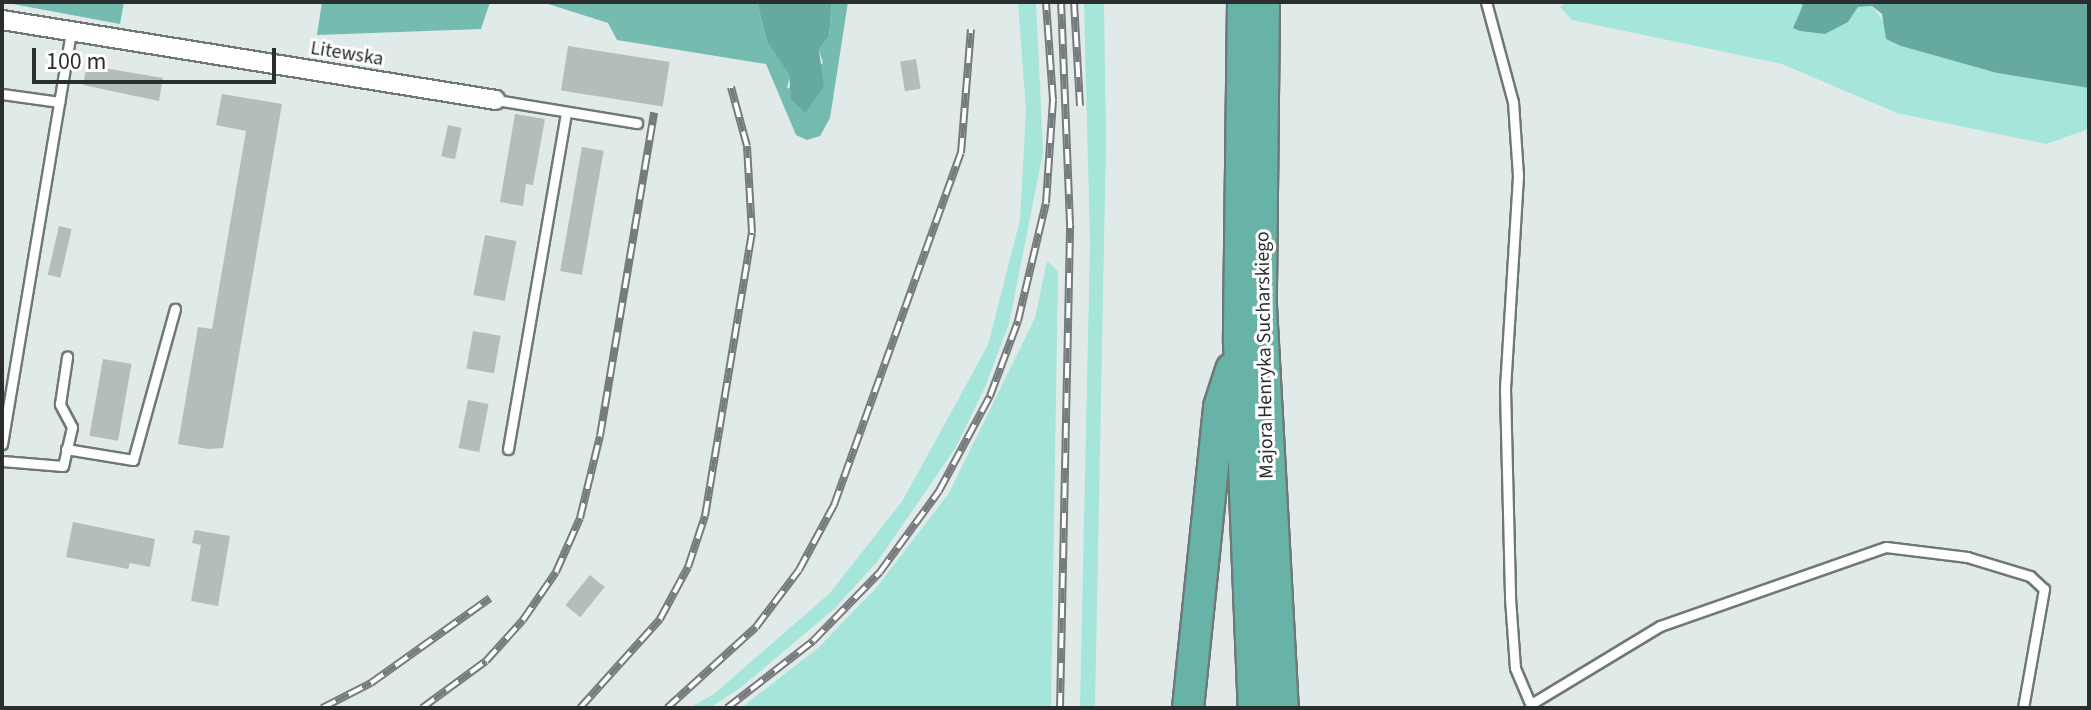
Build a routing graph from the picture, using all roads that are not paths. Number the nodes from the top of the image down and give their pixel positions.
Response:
1 (1243, 2) edge
2 (1264, 2) edge
3 (1486, 2) edge
4 (2, 20) edge
5 (71, 31) junction
6 (2, 94) edge
7 (496, 100) joint
8 (59, 102) junction
9 (566, 112) junction
10 (637, 123) dead end
11 (175, 309) dead end
12 (1239, 342) junction
13 (67, 357) dead end
14 (6, 398) edge
15 (2, 444) edge
16 (66, 449) junction
17 (508, 449) dead end
18 (2, 461) edge
19 (1268, 504) junction
20 (1532, 706) edge
21 (1188, 708) edge
22 (1254, 708) edge
23 (1283, 708) edge
24 (1303, 708) edge
25 (2023, 708) edge

1 - 12 highway, Majora Henryka Sucharskiego
2 - 19 highway, Majora Henryka Sucharskiego
3 - 20 lane
4 - 5 street, Litewska
5 - 7 street, Litewska
5 - 8 lane
6 - 8 lane
7 - 9 lane
8 - 14 lane
9 - 10 lane
9 - 17 lane
11 - 16 lane
12 - 21 highway
12 - 22 highway, Majora Henryka Sucharskiego
13 - 16 lane
14 - 15 lane
16 - 18 lane
19 - 23 highway, Majora Henryka Sucharskiego
19 - 24 highway
20 - 25 lane

